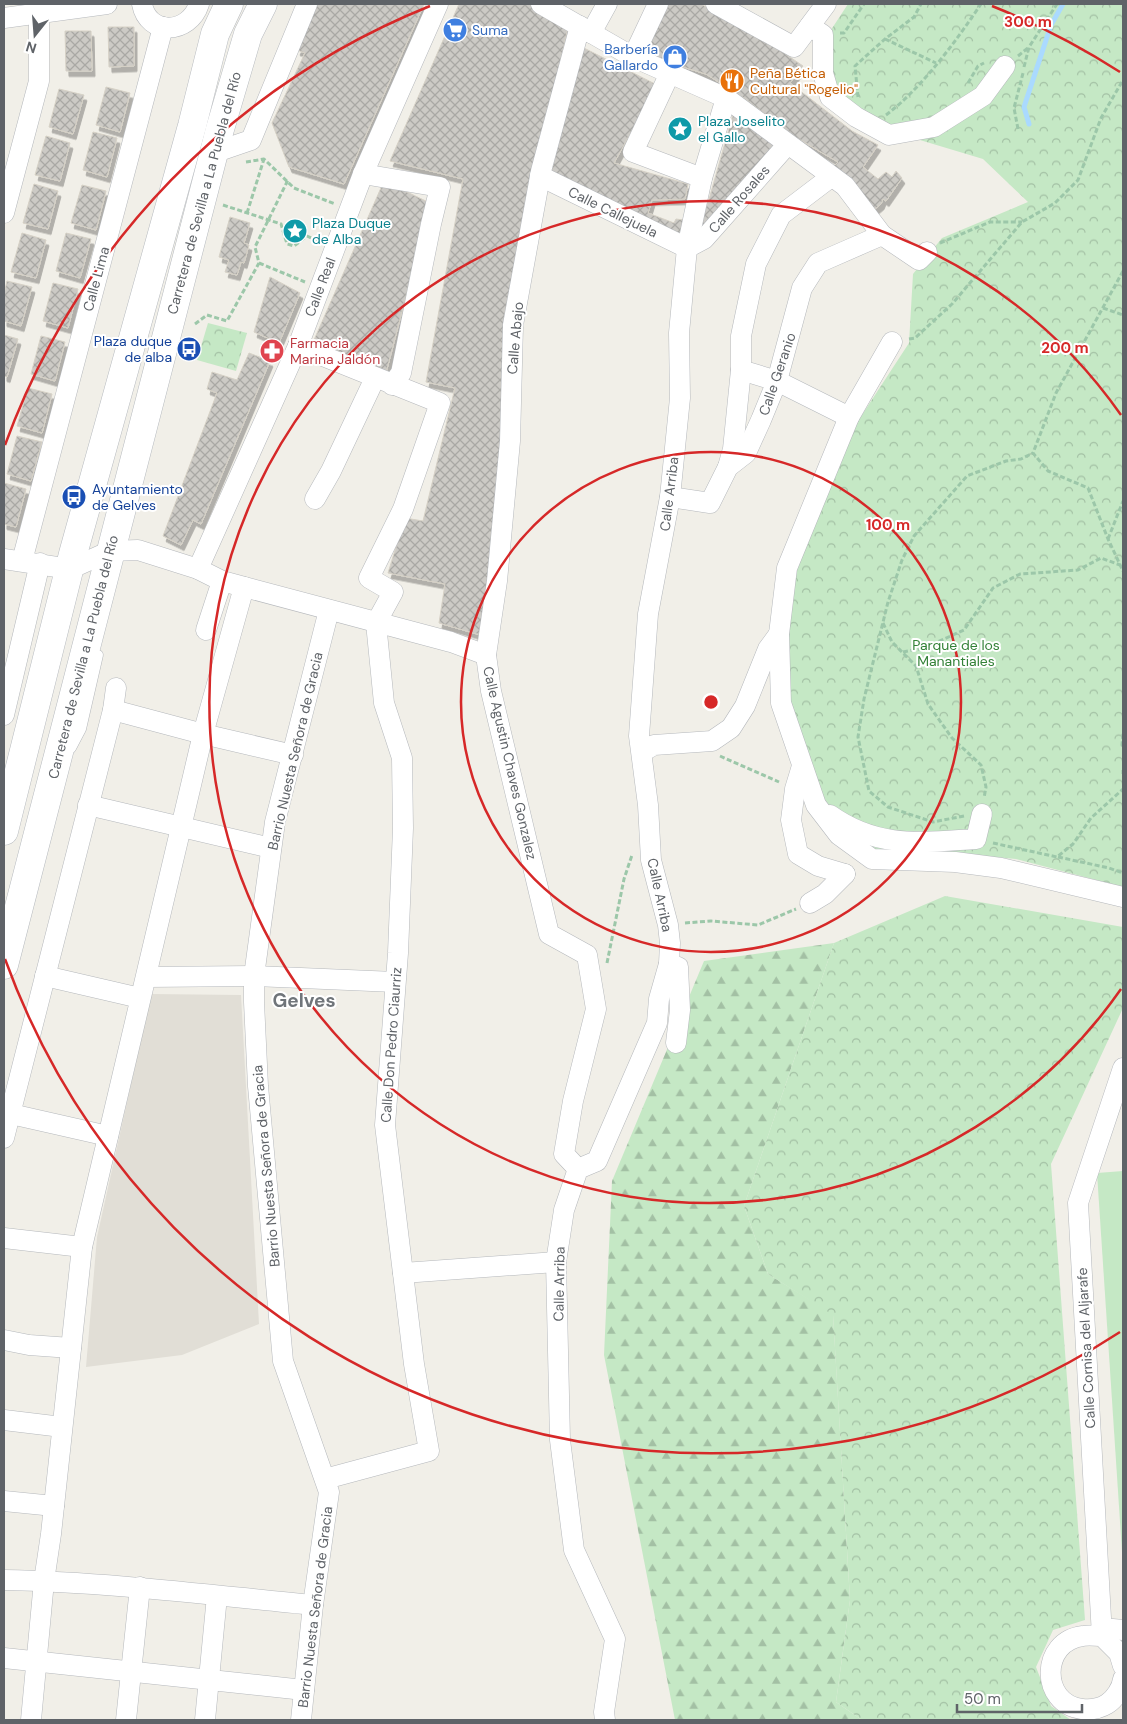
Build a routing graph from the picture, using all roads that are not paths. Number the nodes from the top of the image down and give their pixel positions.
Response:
1 (107, 4) edge
2 (142, 4) edge
3 (199, 4) edge
4 (229, 4) edge
5 (263, 4) edge
6 (307, 4) edge
7 (438, 4) edge
8 (541, 4) edge
9 (607, 4) edge
10 (658, 4) edge
11 (716, 4) edge
12 (826, 4) edge
13 (40, 8) edge
14 (4, 18) edge
15 (163, 27) junction
16 (586, 29) junction
17 (816, 30) junction
18 (633, 57) junction
19 (1005, 66) dead end
20 (670, 73) junction
21 (726, 98) junction
22 (787, 145) junction
23 (213, 153) junction
24 (363, 174) junction
25 (540, 176) junction
26 (831, 177) junction
27 (702, 178) junction
28 (4, 213) edge
29 (882, 235) junction
30 (687, 248) junction
31 (923, 256) road end
32 (892, 342) road end
33 (298, 346) junction
34 (741, 370) junction
35 (384, 381) junction
36 (777, 381) junction
37 (849, 417) junction
38 (728, 467) junction
39 (670, 497) junction
40 (315, 499) dead end
41 (110, 551) junction
42 (22, 561) edge
43 (70, 569) junction
44 (198, 569) junction
45 (222, 581) junction
46 (114, 584) dead end
47 (244, 587) junction
48 (329, 610) junction
49 (376, 623) junction
50 (206, 630) dead end
51 (779, 634) junction
52 (101, 642) dead end
53 (12, 649) edge
54 (486, 655) junction
55 (116, 688) dead end
56 (4, 708) edge
57 (113, 710) junction
58 (203, 734) junction
59 (642, 752) junction
60 (293, 755) junction
61 (802, 766) junction
62 (50, 784) junction
63 (88, 805) junction
64 (816, 805) junction
65 (982, 814) road end
66 (181, 827) junction
67 (4, 831) edge
68 (271, 848) junction
69 (1123, 897) edge
70 (810, 903) road end
71 (669, 964) junction
72 (4, 965) edge
73 (45, 976) junction
74 (254, 976) junction
75 (147, 977) junction
76 (395, 982) junction
77 (140, 998) junction
78 (676, 1043) dead end
79 (1123, 1068) edge
80 (1120, 1089) edge
81 (11, 1114) junction
82 (108, 1136) junction
83 (4, 1138) edge
84 (578, 1169) junction
85 (4, 1238) edge
86 (82, 1247) junction
87 (556, 1262) junction
88 (403, 1273) junction
89 (4, 1340) edge
90 (71, 1348) junction
91 (4, 1420) edge
92 (62, 1427) junction
93 (325, 1479) junction
94 (4, 1501) edge
95 (54, 1506) junction
96 (4, 1580) edge
97 (44, 1580) junction
98 (140, 1587) junction
99 (217, 1596) junction
100 (313, 1605) junction
101 (1123, 1630) edge
102 (1102, 1632) junction
103 (4, 1658) edge
104 (36, 1662) junction
105 (1123, 1666) edge
106 (131, 1672) junction
107 (1123, 1679) edge
108 (209, 1680) junction
109 (304, 1690) junction
110 (31, 1720) edge
111 (126, 1720) edge
112 (205, 1720) edge
113 (301, 1720) edge
114 (605, 1720) edge

1 - 13 street
2 - 15 street
3 - 15 street
4 - 43 main road, Carretera de Sevilla a La Puebla del Río
5 - 23 main road, Carretera de Sevilla a La Puebla del Río
6 - 23 street
7 - 24 street, Calle Real
8 - 16 street
9 - 16 street, Calle Abajo
10 - 18 street
11 - 17 street
12 - 17 street
13 - 14 street
13 - 28 street
15 - 42 street, Calle Lima
16 - 18 street
16 - 25 street, Calle Abajo
17 - 19 street
18 - 20 street
20 - 21 street
20 - 27 street
21 - 22 street
21 - 27 street, Calle Arriba
22 - 26 street
22 - 30 street, Calle Rosales
23 - 41 main road, Carretera de Sevilla a La Puebla del Río
24 - 33 street, Calle Real
24 - 35 street
25 - 30 street, Calle Callejuela
25 - 54 street, Calle Abajo
26 - 29 street
26 - 34 street
27 - 30 street, Calle Arriba
29 - 31 street
29 - 36 street, Calle Geranio
30 - 39 street, Calle Arriba
32 - 37 street
33 - 35 street
33 - 44 street, Calle Real
34 - 36 street
34 - 38 street
35 - 40 street
35 - 49 street
36 - 37 street
36 - 38 street, Calle Geranio
37 - 51 street
38 - 39 street, Calle Geranio
39 - 59 street, Calle Arriba
41 - 43 street
41 - 44 street, Calle Agustin Chaves Gonzalez
41 - 46 lane
41 - 62 main road, Carretera de Sevilla a La Puebla del Río
42 - 43 street
42 - 53 street, Calle Lima
43 - 67 main road, Carretera de Sevilla a La Puebla del Río
44 - 45 street, Calle Agustin Chaves Gonzalez
45 - 47 street, Calle Agustin Chaves Gonzalez
45 - 50 street
47 - 48 street, Calle Agustin Chaves Gonzalez
47 - 58 street
48 - 49 street, Calle Agustin Chaves Gonzalez
48 - 60 street, Barrio Nuesta Señora de Gracia
49 - 54 street, Calle Agustin Chaves Gonzalez
49 - 76 street, Calle Don Pedro Ciaurriz
51 - 59 street
51 - 61 street
52 - 62 lane
53 - 56 street, Calle Lima
54 - 84 street, Calle Agustin Chaves Gonzalez
55 - 57 street
57 - 58 street
57 - 63 street
58 - 60 street
58 - 66 street
59 - 71 street, Calle Arriba
60 - 68 street, Barrio Nuesta Señora de Gracia
61 - 64 street
61 - 70 street
62 - 72 main road, Carretera de Sevilla a La Puebla del Río
63 - 66 street
63 - 73 street
64 - 65 street
64 - 69 street
66 - 68 street
66 - 75 street
68 - 74 street, Barrio Nuesta Señora de Gracia
71 - 78 street
71 - 84 street, Calle Arriba
73 - 77 street
73 - 81 street
74 - 75 street
74 - 76 street
74 - 93 street, Barrio Nuesta Señora de Gracia
75 - 77 street
76 - 88 street, Calle Don Pedro Ciaurriz
77 - 82 street
79 - 80 street, Calle Cornisa del Aljarafe
80 - 102 street, Calle Cornisa del Aljarafe
81 - 82 street
81 - 83 street
82 - 86 street
84 - 87 street, Calle Arriba
85 - 86 street
86 - 90 street
87 - 88 street
87 - 114 street, Calle Arriba
88 - 93 street, Calle Don Pedro Ciaurriz
89 - 90 street
90 - 92 street
91 - 92 street
92 - 95 street
93 - 100 street, Barrio Nuesta Señora de Gracia
94 - 95 street
95 - 97 street
96 - 97 street
97 - 98 street
97 - 104 street
98 - 99 street
98 - 106 street
99 - 100 street
99 - 108 street
100 - 109 street, Barrio Nuesta Señora de Gracia
101 - 102 street
102 - 105 street
102 - 107 street
103 - 104 street
104 - 106 street
104 - 110 street
106 - 108 street
106 - 111 street
108 - 109 street
108 - 112 street
109 - 113 street, Barrio Nuesta Señora de Gracia

